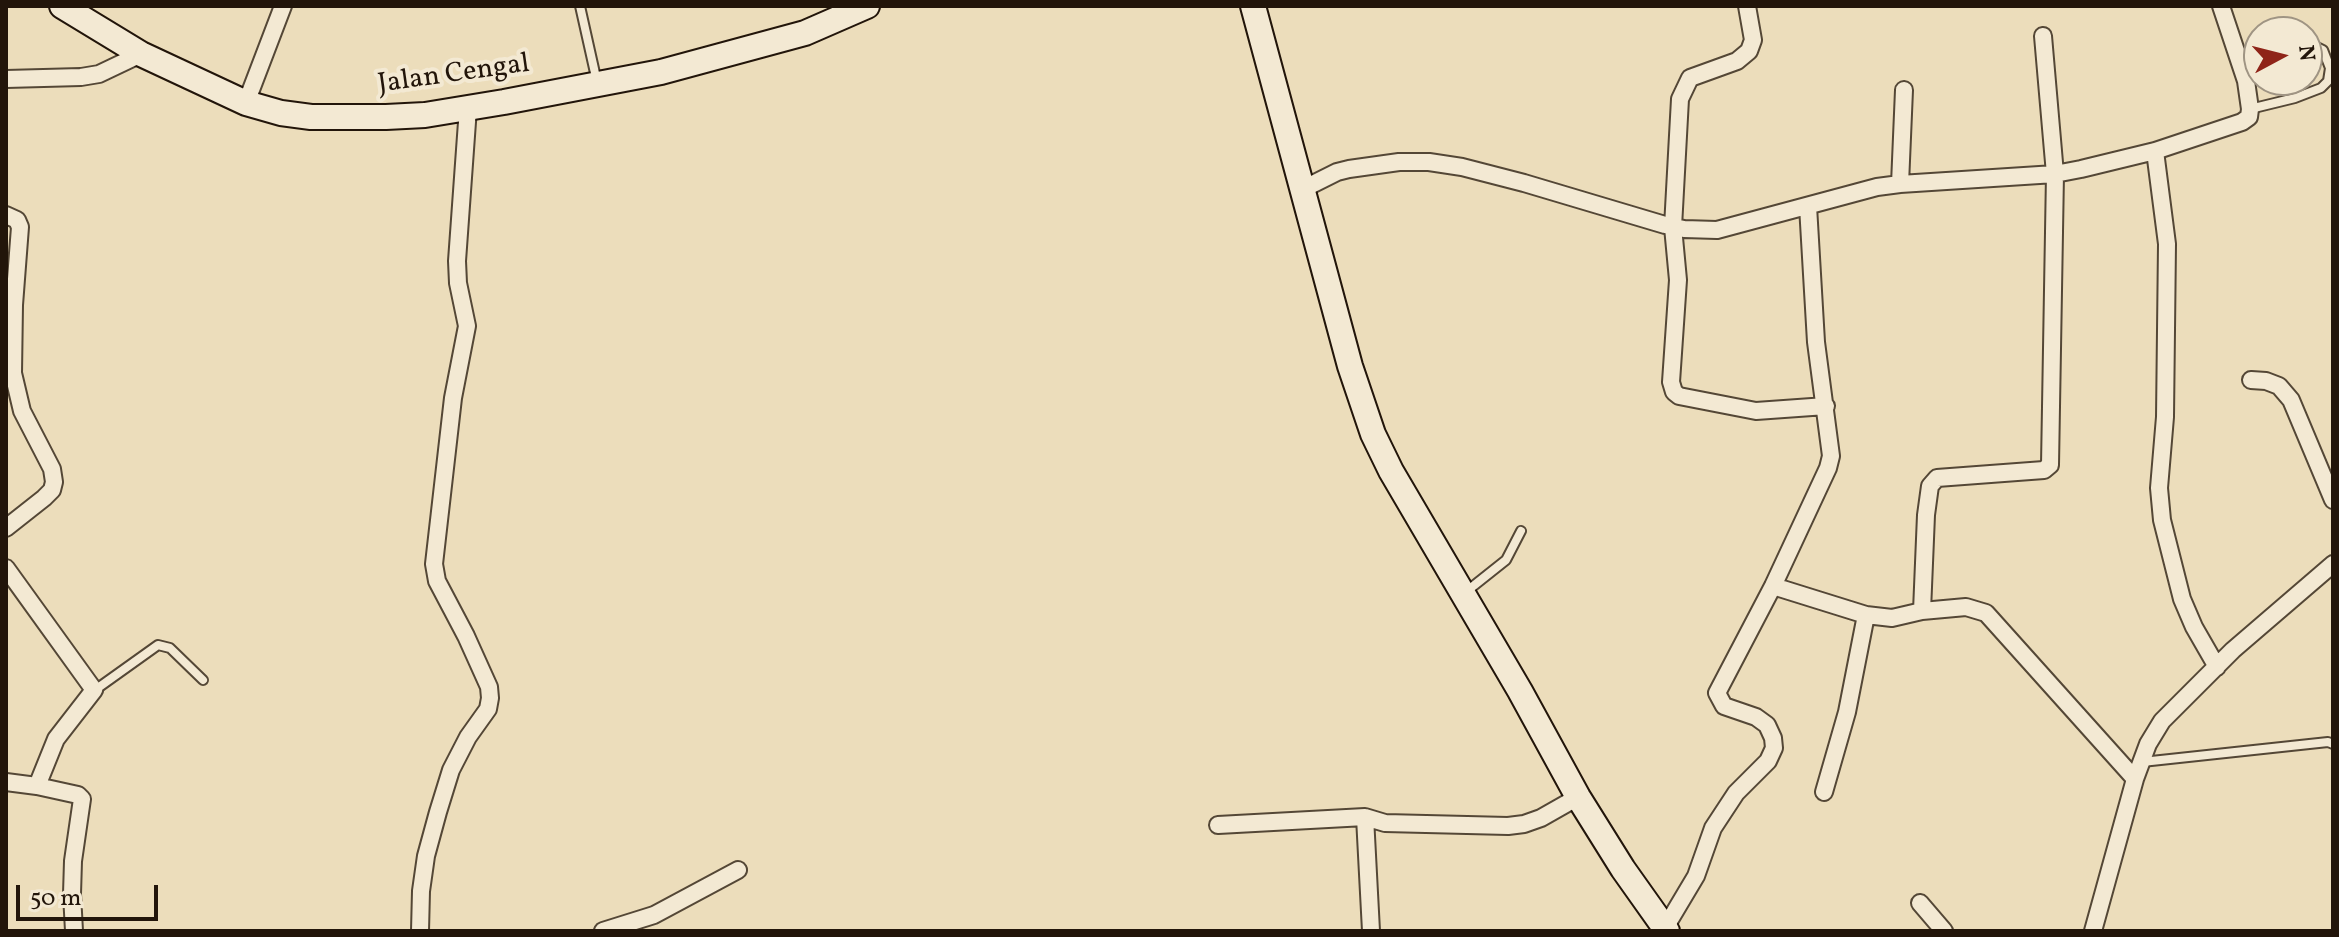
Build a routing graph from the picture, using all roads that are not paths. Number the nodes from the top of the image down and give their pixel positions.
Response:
1 (62, 6) edge
2 (283, 6) edge
3 (580, 6) edge
4 (867, 6) edge
5 (1253, 6) edge
6 (1747, 6) edge
7 (2221, 6) edge
8 (2043, 36) dead end
9 (2323, 50) edge
10 (2243, 53) edge
11 (141, 54) junction
12 (2239, 54) junction
13 (6, 79) edge
14 (598, 83) junction
15 (2323, 86) edge
16 (1904, 90) dead end
17 (2300, 96) edge
18 (246, 103) junction
19 (468, 108) junction
20 (2250, 109) junction
21 (2155, 151) junction
22 (2055, 174) junction
23 (1900, 184) junction
24 (1303, 189) junction
25 (1808, 206) junction
26 (6, 215) edge
27 (1673, 227) junction
28 (2251, 380) dead end
29 (1826, 406) junction
30 (2333, 500) edge
31 (6, 528) edge
32 (1521, 531) dead end
33 (2333, 564) edge
34 (6, 568) edge
35 (1773, 586) junction
36 (1463, 594) junction
37 (1922, 611) junction
38 (1866, 615) junction
39 (2217, 667) junction
40 (203, 680) dead end
41 (94, 690) junction
42 (2333, 744) edge
43 (2141, 762) junction
44 (2135, 779) junction
45 (6, 782) edge
46 (37, 786) junction
47 (1824, 792) dead end
48 (1578, 797) junction
49 (1365, 817) junction
50 (1218, 825) dead end
51 (738, 870) dead end
52 (1920, 903) dead end
53 (1666, 929) edge
54 (74, 931) edge
55 (420, 931) edge
56 (603, 931) edge
57 (1371, 931) edge
58 (1944, 931) edge
59 (2093, 931) edge

1 - 11 main road, Jalan Cengal
2 - 18 street
3 - 14 lane
4 - 14 main road, Jalan Cengal
5 - 24 main road
6 - 27 street
7 - 12 street
8 - 22 street
9 - 15 lane
10 - 12 lane
11 - 13 street
11 - 18 main road, Jalan Cengal
12 - 20 street
14 - 19 main road, Jalan Cengal
16 - 23 street
17 - 20 lane
18 - 19 main road, Jalan Cengal
19 - 55 street
20 - 21 street
21 - 22 street
21 - 39 street
22 - 23 street
22 - 37 street
23 - 25 street
24 - 27 street
24 - 36 main road
25 - 27 street
25 - 29 street
26 - 31 street
27 - 29 street
28 - 30 street
29 - 35 street
32 - 36 lane
33 - 39 street
34 - 41 street
35 - 38 street
35 - 53 street
36 - 48 main road
37 - 38 street
37 - 44 street
38 - 47 street
39 - 43 street
40 - 41 lane
41 - 46 street
42 - 43 lane
43 - 44 street
44 - 59 street
45 - 46 street
46 - 54 street
48 - 49 street
48 - 53 main road
49 - 50 street
49 - 57 street
51 - 56 street
52 - 58 street

